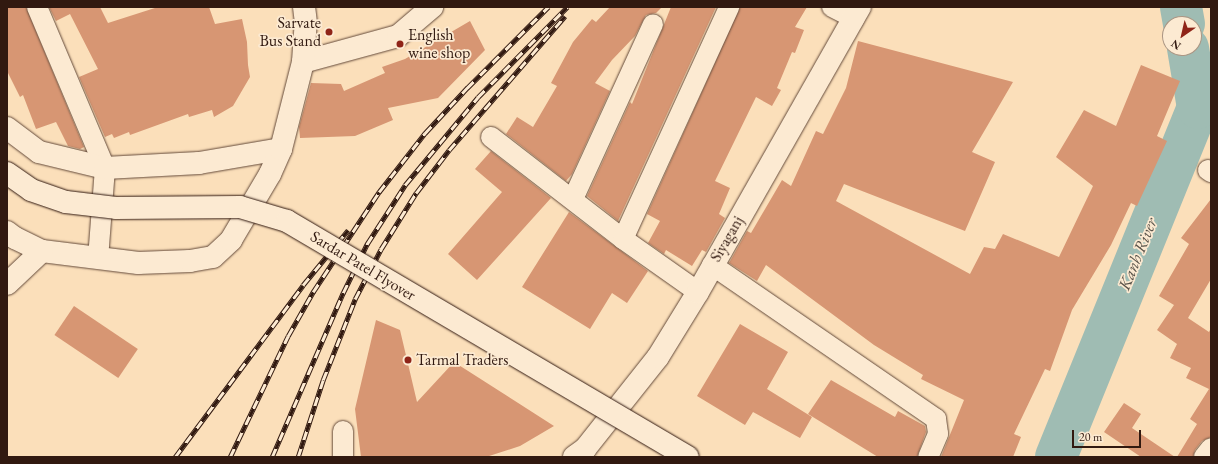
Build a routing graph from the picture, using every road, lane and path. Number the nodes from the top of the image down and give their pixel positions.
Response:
1 (37, 7) edge
2 (304, 7) edge
3 (432, 7) edge
4 (729, 7) edge
5 (832, 7) edge
6 (857, 13) edge
7 (653, 24) dead end
8 (303, 62) junction
9 (7, 128) edge
10 (491, 137) dead end
11 (281, 148) junction
12 (105, 168) junction
13 (7, 173) edge
14 (572, 199) junction
15 (10, 239) edge
16 (623, 239) junction
17 (42, 251) junction
18 (98, 258) junction
19 (712, 265) junction
20 (7, 284) edge
21 (698, 292) junction
22 (343, 431) dead end
23 (1211, 448) edge
24 (343, 457) edge
25 (574, 457) edge
26 (688, 457) edge
27 (928, 457) edge
28 (1204, 457) edge

1 - 12 street
2 - 8 street
3 - 8 street
4 - 16 street
5 - 6 street
6 - 19 street, Siyaganj
7 - 14 street
8 - 11 street
9 - 12 street
10 - 14 street
11 - 12 street
11 - 18 street
12 - 18 street
13 - 26 street, Sardar Patel Flyover, bridge
14 - 16 street
15 - 17 street
16 - 21 street
17 - 18 street
17 - 20 street
19 - 21 street, Siyaganj
19 - 27 street
21 - 25 street, Siyaganj
22 - 24 street
23 - 28 street

